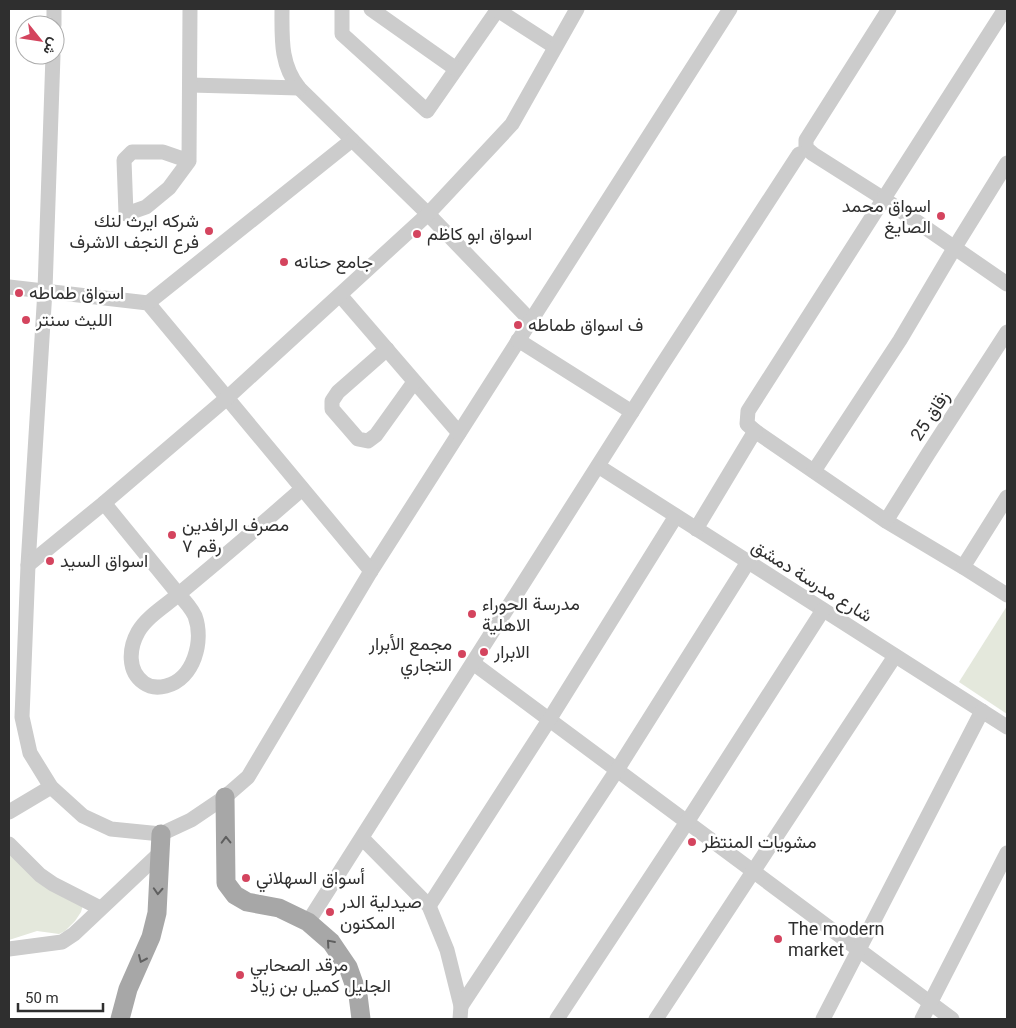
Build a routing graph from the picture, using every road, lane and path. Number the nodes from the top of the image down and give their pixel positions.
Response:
1 (190, 9) edge
2 (282, 9) edge
3 (342, 9) edge
4 (371, 9) edge
5 (497, 9) edge
6 (577, 9) edge
7 (730, 9) edge
8 (889, 9) edge
9 (1005, 9) edge
10 (556, 47) junction
11 (53, 65) edge
12 (456, 69) junction
13 (190, 85) junction
14 (299, 88) junction
15 (352, 140) junction
16 (799, 154) dead end
17 (189, 161) junction
18 (1007, 163) edge
19 (884, 198) junction
20 (428, 214) junction
21 (954, 246) junction
22 (1007, 284) edge
23 (9, 287) edge
24 (45, 290) junction
25 (340, 295) junction
26 (148, 303) junction
27 (531, 321) junction
28 (1007, 332) edge
29 (518, 340) junction
30 (387, 349) junction
31 (414, 382) junction
32 (227, 398) junction
33 (632, 412) junction
34 (755, 431) junction
35 (459, 433) junction
36 (598, 466) junction
37 (814, 471) junction
38 (302, 489) junction
39 (1007, 496) edge
40 (104, 503) junction
41 (676, 516) junction
42 (886, 521) junction
43 (696, 529) junction
44 (748, 562) junction
45 (28, 565) junction
46 (963, 567) junction
47 (371, 571) junction
48 (179, 595) junction
49 (1007, 596) edge
50 (824, 610) junction
51 (895, 656) junction
52 (473, 663) junction
53 (982, 711) junction
54 (549, 720) junction
55 (1007, 727) edge
56 (616, 770) junction
57 (51, 787) junction
58 (225, 797) junction
59 (9, 812) edge
60 (687, 822) junction
61 (161, 834) junction
62 (362, 838) junction
63 (9, 844) edge
64 (160, 853) junction
65 (1007, 853) edge
66 (753, 871) junction
67 (429, 906) junction
68 (100, 908) junction
69 (308, 922) junction
70 (9, 949) edge
71 (859, 950) junction
72 (931, 1003) junction
73 (460, 1012) edge
74 (120, 1019) edge
75 (361, 1019) edge
76 (557, 1019) edge
77 (656, 1019) edge
78 (823, 1019) edge
79 (922, 1019) edge
80 (952, 1019) edge

1 - 13 street
2 - 14 street
3 - 12 street
4 - 12 street
5 - 10 street
5 - 12 street
6 - 10 street
7 - 27 street
8 - 19 street
9 - 19 street
10 - 20 street
11 - 24 street
13 - 14 street
13 - 17 street
14 - 15 street
15 - 20 street
15 - 26 street
16 - 33 street
17 - 17 street
18 - 21 street
19 - 21 street
19 - 34 street
20 - 25 street
20 - 27 street
21 - 22 street
21 - 37 street
23 - 24 street
24 - 26 street
24 - 45 street
25 - 30 street
25 - 32 street
26 - 32 street
27 - 29 street
28 - 42 street, زقاق 25
29 - 33 street
29 - 35 street
30 - 31 street
30 - 31 street
31 - 35 street
32 - 38 street
32 - 40 street
33 - 36 street
34 - 37 street
34 - 43 street
35 - 47 street
36 - 41 street, شارع مدرسة دمشق
36 - 52 street
37 - 42 street
38 - 47 street
38 - 48 street
39 - 46 street
40 - 45 street
40 - 48 street
41 - 43 street, شارع مدرسة دمشق
41 - 54 street
42 - 46 street
43 - 44 street, شارع مدرسة دمشق
44 - 50 street, شارع مدرسة دمشق
44 - 56 street
45 - 57 street
46 - 49 street
47 - 58 street
48 - 48 street
50 - 51 street, شارع مدرسة دمشق
50 - 60 street
51 - 53 street, شارع مدرسة دمشق
51 - 66 street
52 - 54 street
52 - 62 street
53 - 55 street, شارع مدرسة دمشق
53 - 71 street
54 - 56 street
54 - 67 street
56 - 60 street
56 - 73 street
57 - 59 street
57 - 61 street
58 - 61 street
69 -> 58 main road
60 - 66 street
60 - 76 street
61 - 64 main road
62 - 67 street
62 - 69 street
63 - 68 street
64 - 68 street
64 -> 74 main road
65 - 72 street
66 - 71 street
66 - 77 street
67 - 73 street
68 - 70 street
75 -> 69 main road
71 - 72 street
71 - 78 street
72 - 79 street
72 - 80 street

